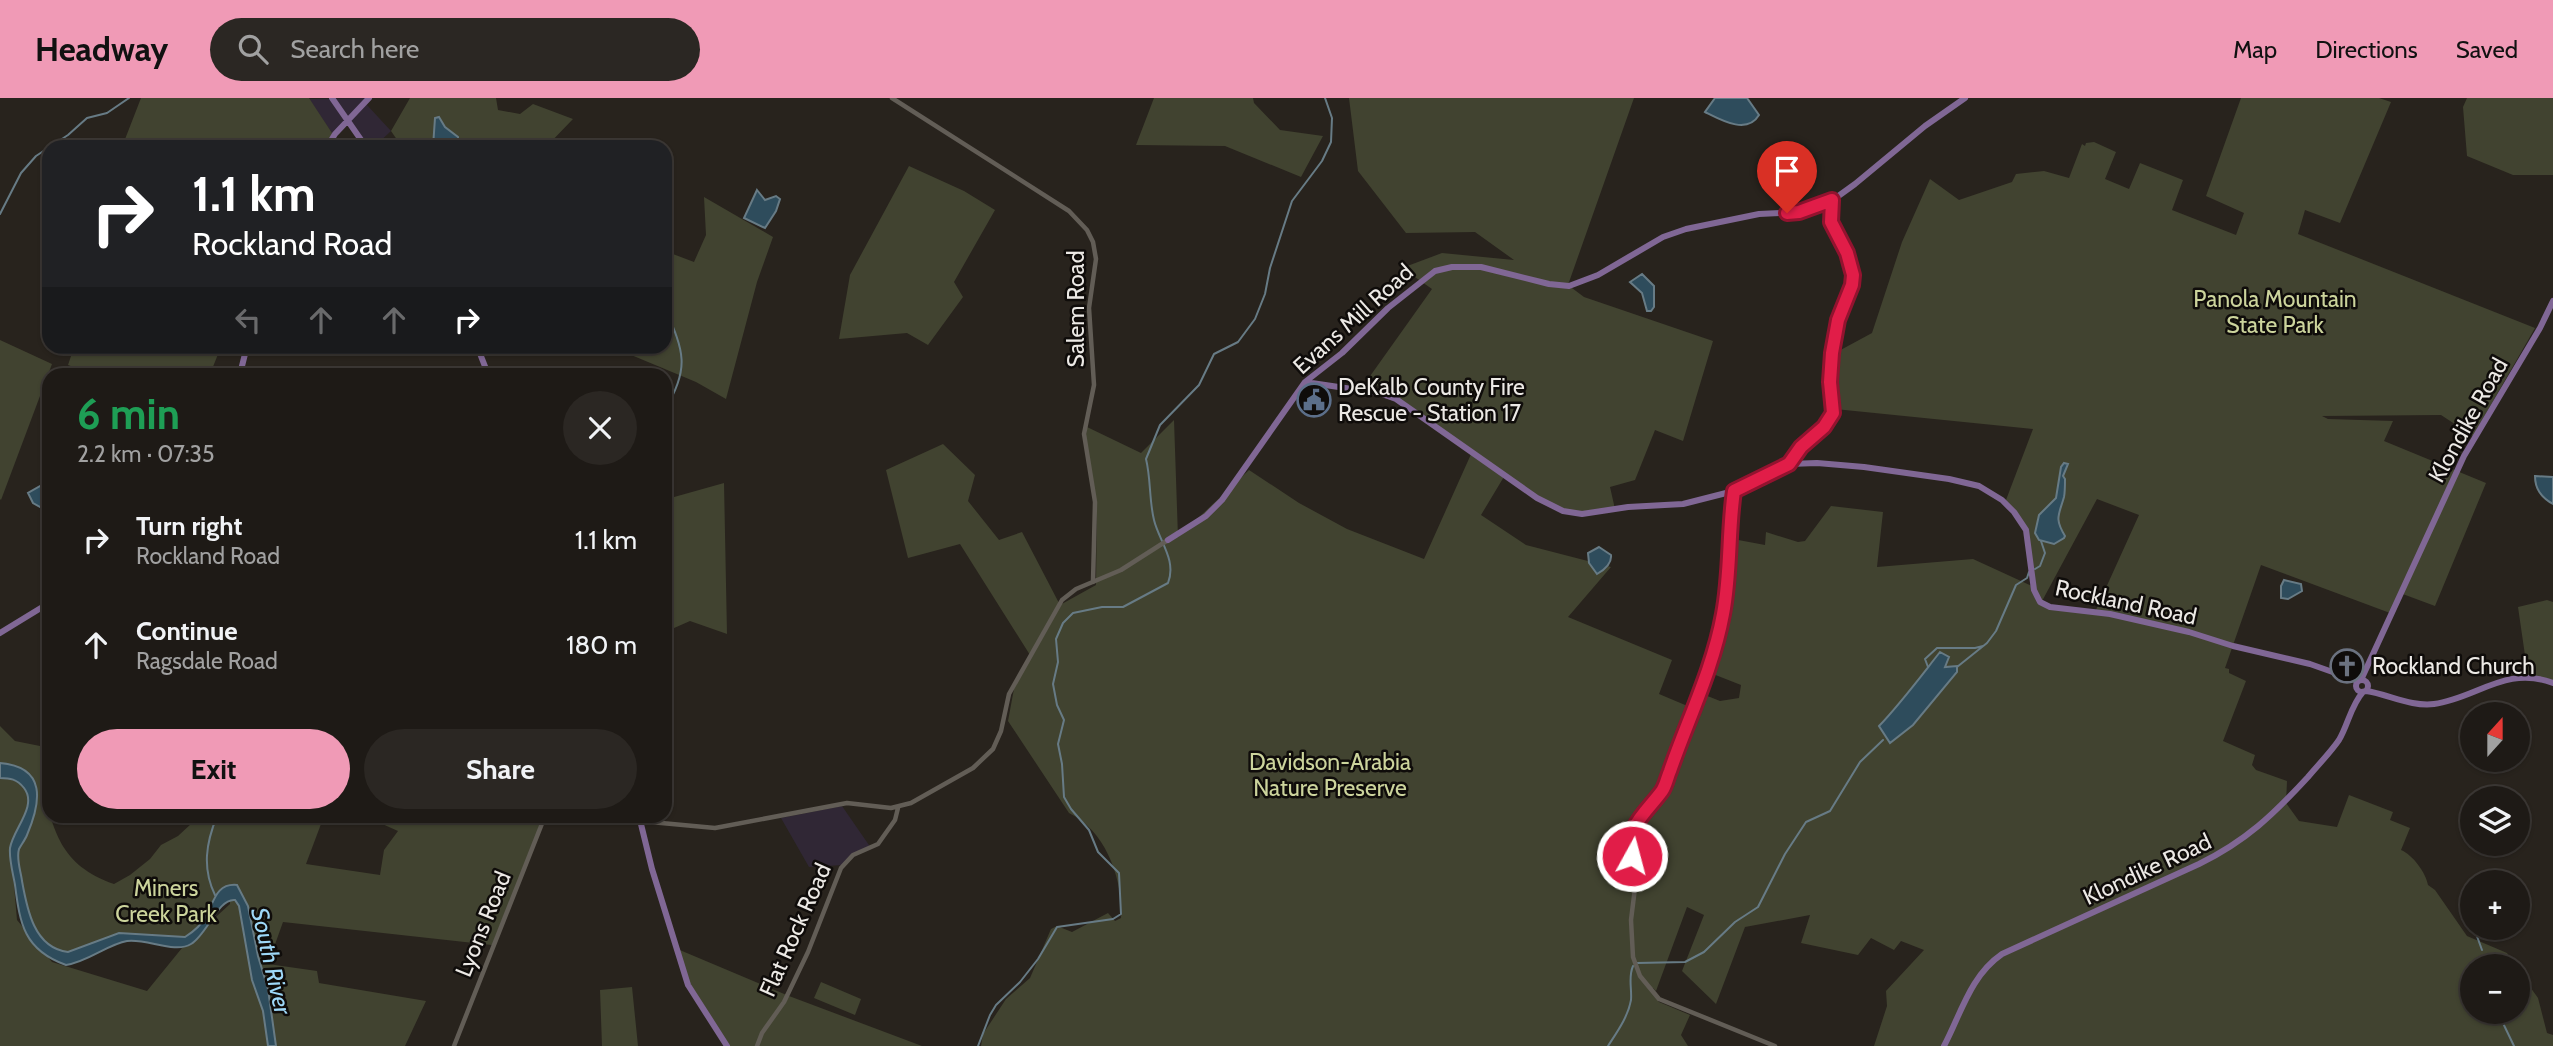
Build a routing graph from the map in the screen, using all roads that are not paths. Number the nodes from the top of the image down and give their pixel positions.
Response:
1 (332, 98) edge
2 (369, 98) edge
3 (892, 98) edge
4 (1961, 99) edge
5 (349, 119) junction
6 (332, 140) edge
7 (362, 140) edge
8 (1832, 200) junction
9 (2553, 301) edge
10 (1305, 382) junction
11 (1789, 464) junction
12 (1734, 491) junction
13 (1168, 540) joint
14 (1093, 582) junction
15 (42, 607) edge
16 (0, 633) edge
17 (2553, 682) edge
18 (2362, 686) junction
19 (898, 808) junction
20 (672, 822) edge
21 (542, 823) edge
22 (640, 823) edge
23 (454, 1046) edge
24 (727, 1046) edge
25 (757, 1046) edge
26 (1775, 1046) edge
27 (1944, 1046) edge

1 - 5 main road
2 - 5 main road
3 - 14 street, Salem Road
4 - 8 main road, Evans Mill Road
5 - 6 main road
5 - 7 main road
8 - 10 main road, Evans Mill Road
8 - 11 street
9 - 18 main road, Klondike Road
10 - 12 main road, Rockland Road
10 - 13 main road, Evans Mill Road
11 - 12 main road, Rockland Road
11 - 18 main road, Rockland Road
12 - 26 street
13 - 14 street, Evans Mill Road
14 - 19 street, Evans Mill Road
15 - 16 main road
17 - 18 main road, Rockland Road
18 - 27 main road, Klondike Road
19 - 20 street
19 - 25 street, Flat Rock Road
21 - 23 street, Lyons Road
22 - 24 main road

